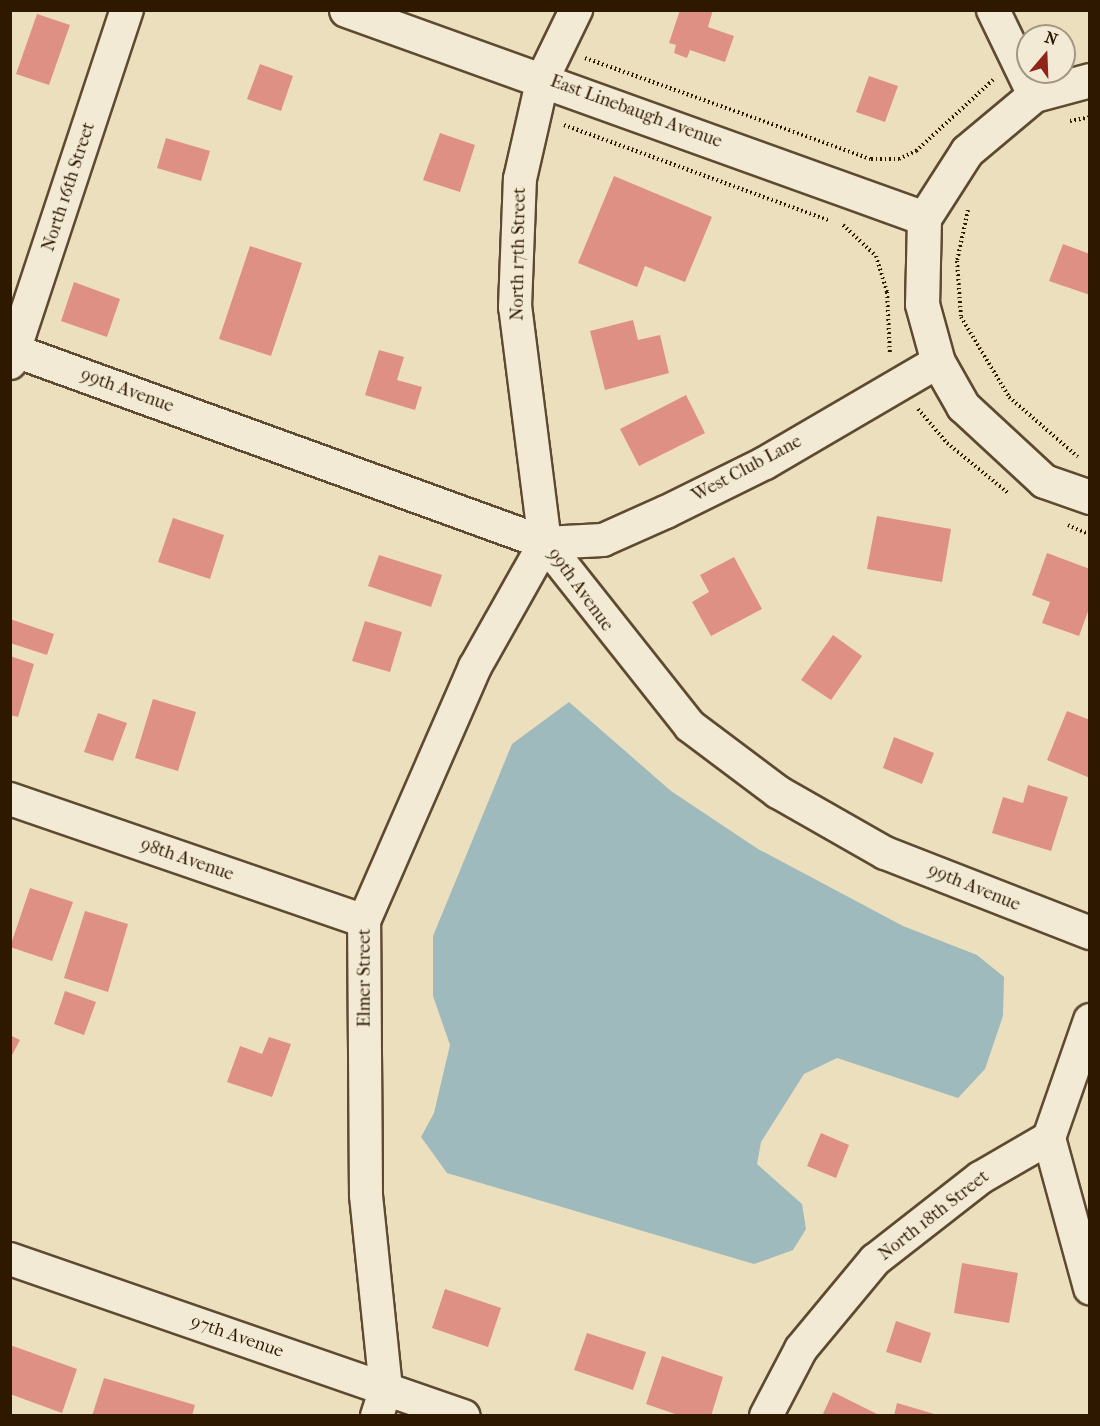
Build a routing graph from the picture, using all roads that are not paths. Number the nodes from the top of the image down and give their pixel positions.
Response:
1 (127, 10) edge
2 (346, 10) edge
3 (576, 10) edge
4 (993, 10) edge
5 (543, 78) junction
6 (1089, 80) edge
7 (1034, 96) junction
8 (924, 218) junction
9 (12, 354) edge
10 (938, 362) junction
11 (1089, 497) edge
12 (545, 543) junction
13 (10, 799) edge
14 (364, 921) junction
15 (1089, 933) edge
16 (1089, 1020) edge
17 (1049, 1138) junction
18 (10, 1259) edge
19 (1089, 1288) edge
20 (382, 1402) edge
21 (464, 1416) edge
22 (766, 1416) edge

1 - 9 street, North 16th Street
2 - 5 street, East Linebaugh Avenue
3 - 5 street, North 17th Street
4 - 7 street
5 - 8 street, East Linebaugh Avenue
5 - 12 street, North 17th Street
6 - 7 street
7 - 8 street
8 - 10 street
9 - 12 street, 99th Avenue
10 - 11 street
10 - 12 street, West Club Lane
12 - 14 street, Elmer Street
12 - 15 street, 99th Avenue
13 - 14 street, 98th Avenue
14 - 20 street, Elmer Street
16 - 17 street
17 - 19 street
17 - 22 street, North 18th Street
18 - 20 street, 97th Avenue
20 - 21 street, 97th Avenue

